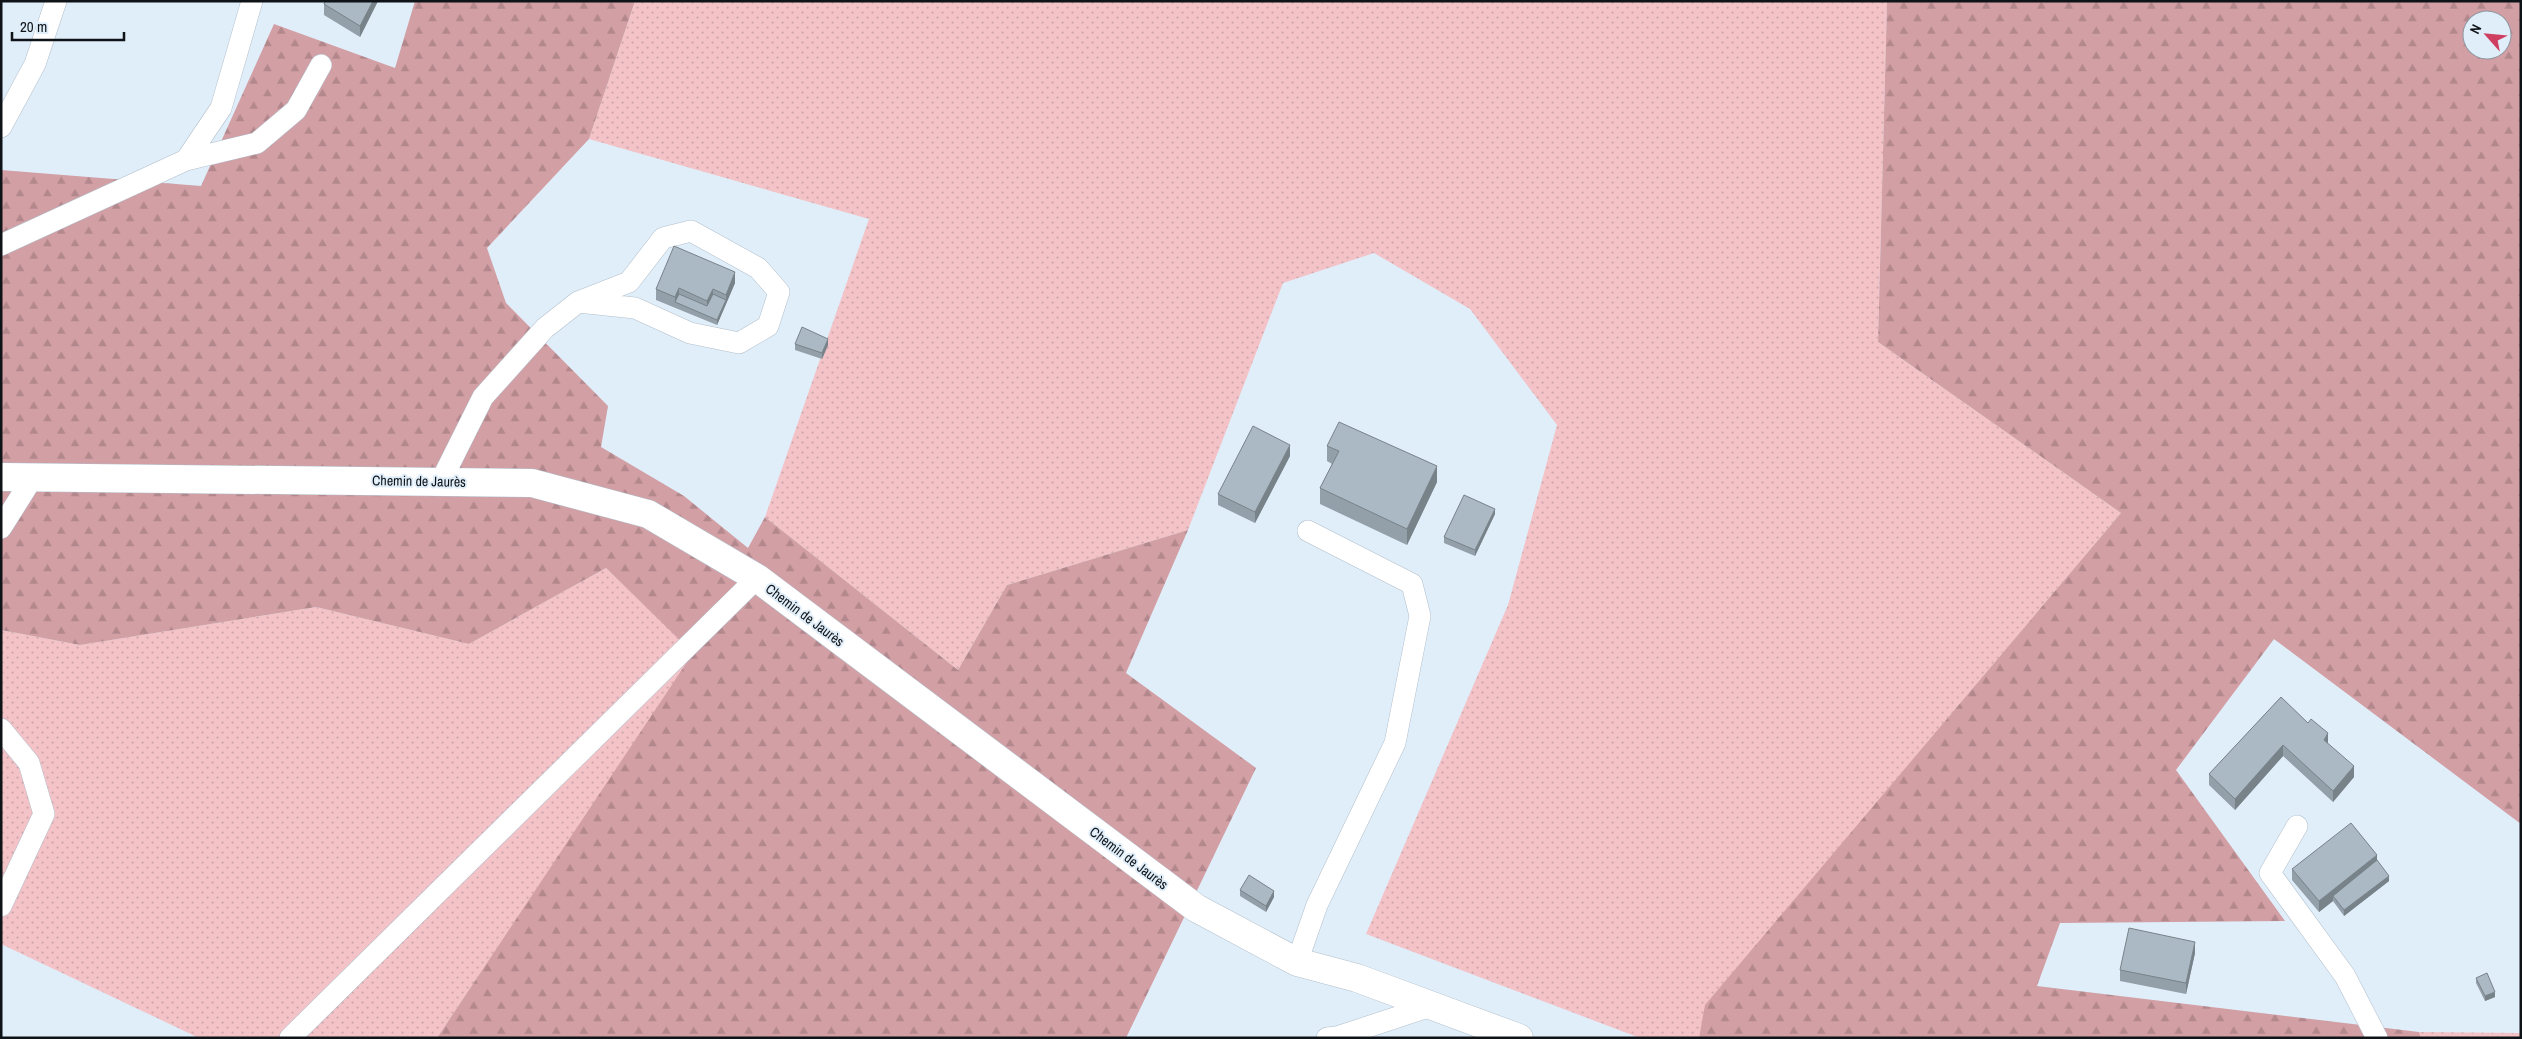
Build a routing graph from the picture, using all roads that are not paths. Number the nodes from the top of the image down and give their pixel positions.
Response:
1 (56, 1) edge
2 (252, 1) edge
3 (321, 65) dead end
4 (1, 127) edge
5 (186, 160) junction
6 (1, 245) edge
7 (578, 302) junction
8 (1, 477) edge
9 (33, 477) junction
10 (441, 482) junction
11 (1, 528) edge
12 (1308, 531) dead end
13 (757, 578) junction
14 (1, 729) edge
15 (2297, 826) dead end
16 (1, 906) edge
17 (1296, 962) junction
18 (1434, 1005) junction
19 (1509, 1036) edge
20 (290, 1038) edge
21 (1327, 1038) edge
22 (2377, 1038) edge

1 - 4 lane
2 - 5 lane
3 - 5 lane
5 - 6 lane
7 - 7 lane
7 - 10 lane
8 - 9 street, Chemin de Jaurès
9 - 10 street, Chemin de Jaurès
9 - 11 lane
10 - 13 street, Chemin de Jaurès
12 - 17 lane
13 - 17 street, Chemin de Jaurès
13 - 20 lane
14 - 16 lane
15 - 22 lane
17 - 18 street, Chemin de Jaurès
18 - 19 street, Chemin de Jaurès
18 - 21 lane

